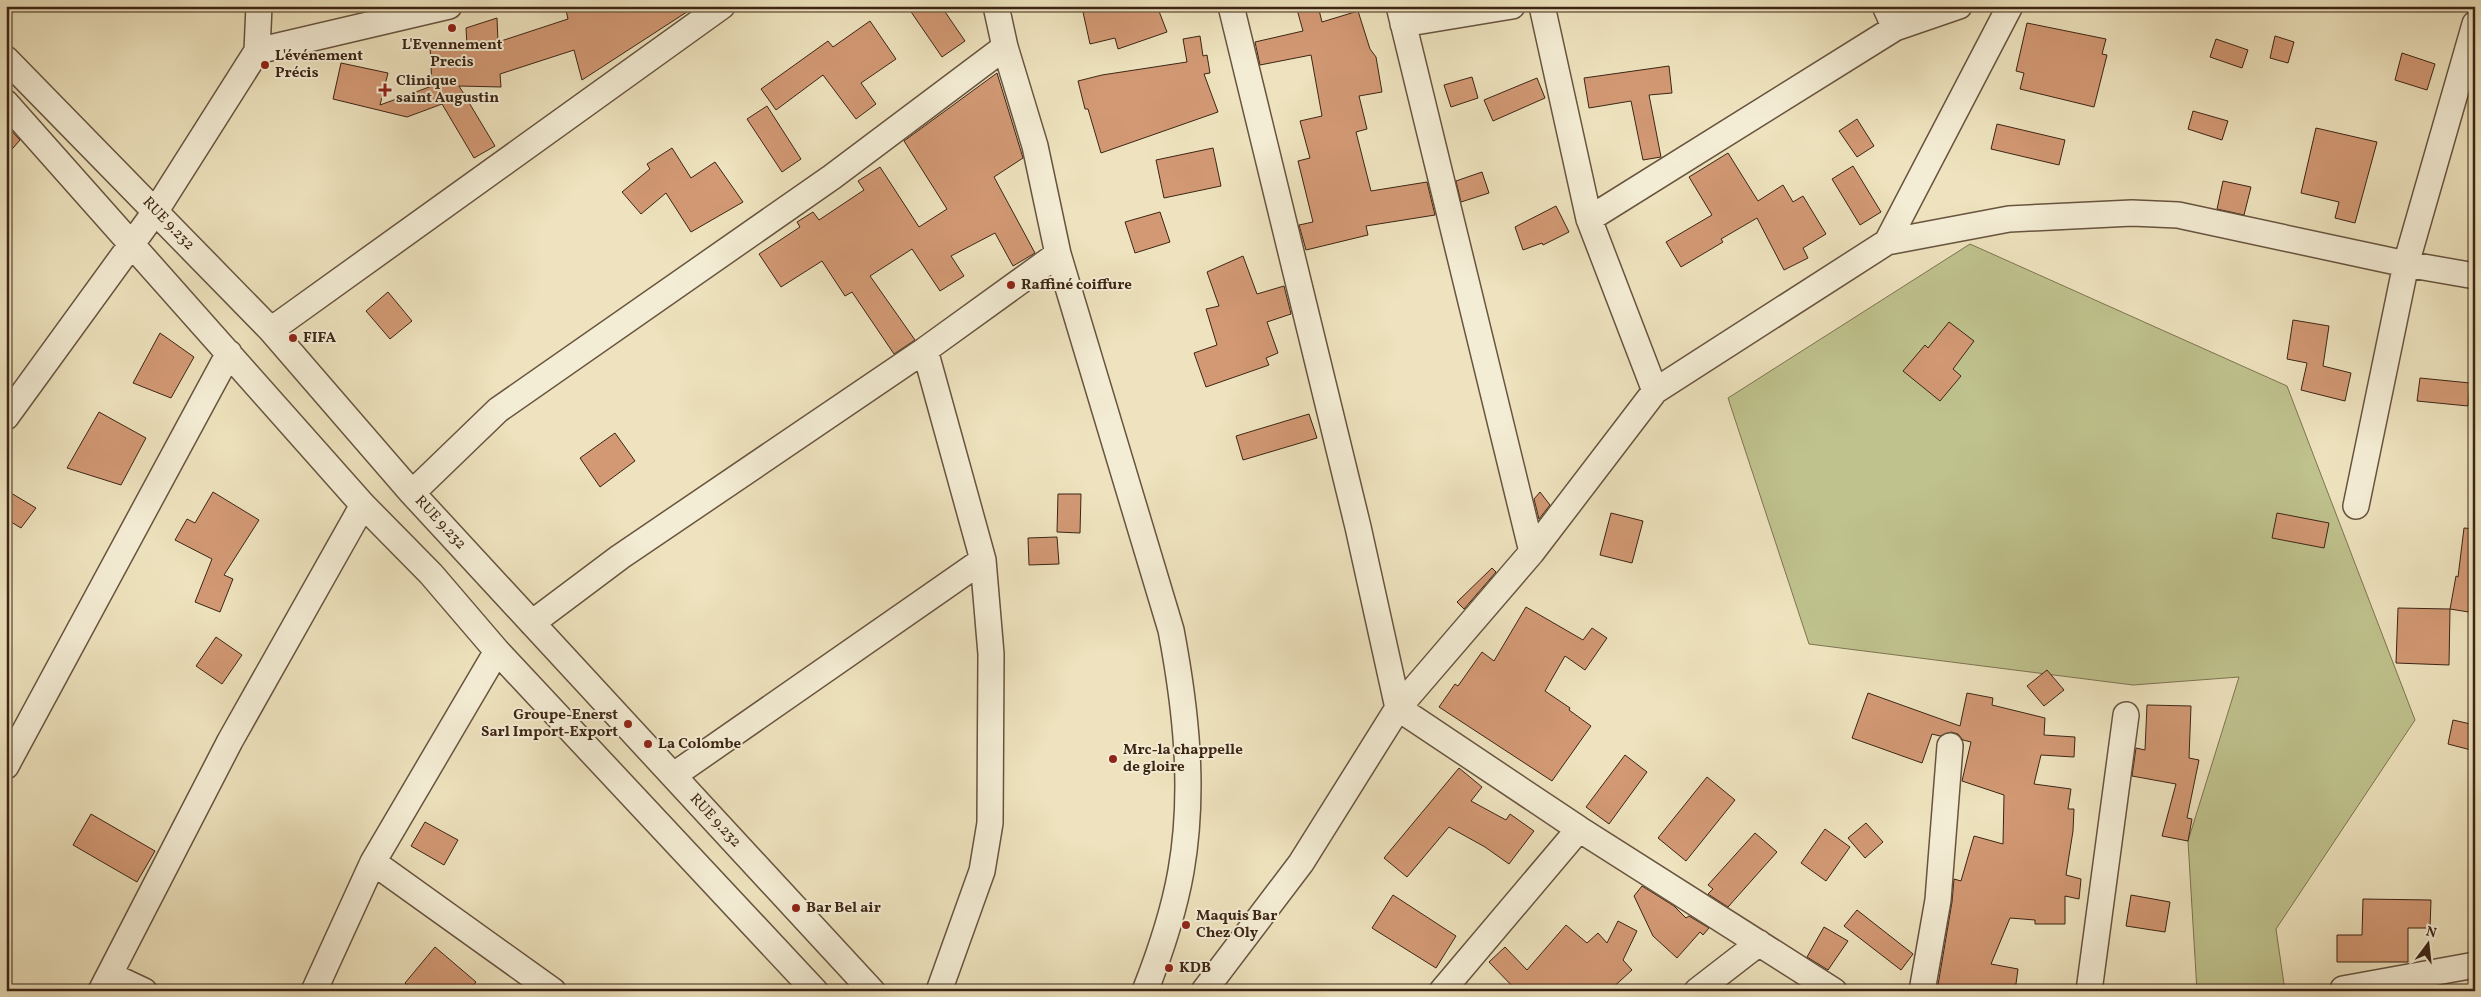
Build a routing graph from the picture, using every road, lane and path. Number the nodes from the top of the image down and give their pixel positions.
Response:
1 (259, 6) edge
2 (449, 6) edge
3 (722, 6) edge
4 (996, 6) edge
5 (1231, 6) edge
6 (1512, 6) edge
7 (1542, 6) edge
8 (1959, 6) edge
9 (2010, 6) edge
10 (1401, 15) edge
11 (1890, 17) edge
12 (2475, 24) edge
13 (1005, 47) junction
14 (257, 50) junction
15 (6, 58) edge
16 (6, 103) edge
17 (2464, 105) edge
18 (155, 212) junction
19 (1589, 219) junction
20 (1887, 242) junction
21 (132, 244) junction
22 (1058, 254) junction
23 (2406, 264) junction
24 (2475, 276) edge
25 (271, 330) junction
26 (926, 350) junction
27 (229, 353) junction
28 (1656, 391) junction
29 (6, 417) edge
30 (412, 493) junction
31 (363, 505) junction
32 (2356, 506) dead end
33 (1532, 552) junction
34 (983, 560) junction
35 (532, 623) junction
36 (497, 651) junction
37 (1398, 708) junction
38 (2126, 714) dead end
39 (1950, 746) dead end
40 (6, 766) edge
41 (674, 775) junction
42 (1579, 829) junction
43 (373, 862) junction
44 (1759, 943) junction
45 (2475, 965) edge
46 (106, 983) edge
47 (2343, 989) dead end
48 (1207, 990) edge
49 (144, 991) edge
50 (314, 991) edge
51 (553, 991) edge
52 (815, 991) edge
53 (872, 991) edge
54 (938, 991) edge
55 (1145, 991) edge
56 (1442, 991) edge
57 (1697, 991) edge
58 (1834, 991) edge
59 (1922, 991) edge
60 (2089, 991) edge

1 - 14 street
2 - 14 street
3 - 25 street
4 - 13 street
5 - 37 street
6 - 10 street
7 - 19 street
8 - 11 street
9 - 20 street
10 - 33 street
11 - 19 street
12 - 17 street
13 - 22 street
13 - 30 street
14 - 18 street
15 - 18 street, RUE 9.232
16 - 21 street
17 - 23 street
18 - 21 street
18 - 25 street, RUE 9.232
19 - 28 street
20 - 23 street
20 - 28 street
21 - 27 street
21 - 29 street
22 - 26 street
22 - 55 street
23 - 24 street
23 - 32 street
25 - 30 street, RUE 9.232
26 - 34 street
26 - 35 street
27 - 31 street
27 - 40 street
28 - 33 street
30 - 35 street, RUE 9.232
31 - 36 street
31 - 46 street
33 - 37 street
34 - 41 street
34 - 54 street
35 - 41 street, RUE 9.232
36 - 43 street
36 - 52 street
37 - 42 street
37 - 48 street
38 - 60 street
39 - 59 street
41 - 53 street, RUE 9.232
42 - 44 street
42 - 56 street
43 - 50 street
43 - 51 street
44 - 57 street
44 - 58 street
45 - 47 street
46 - 49 street

